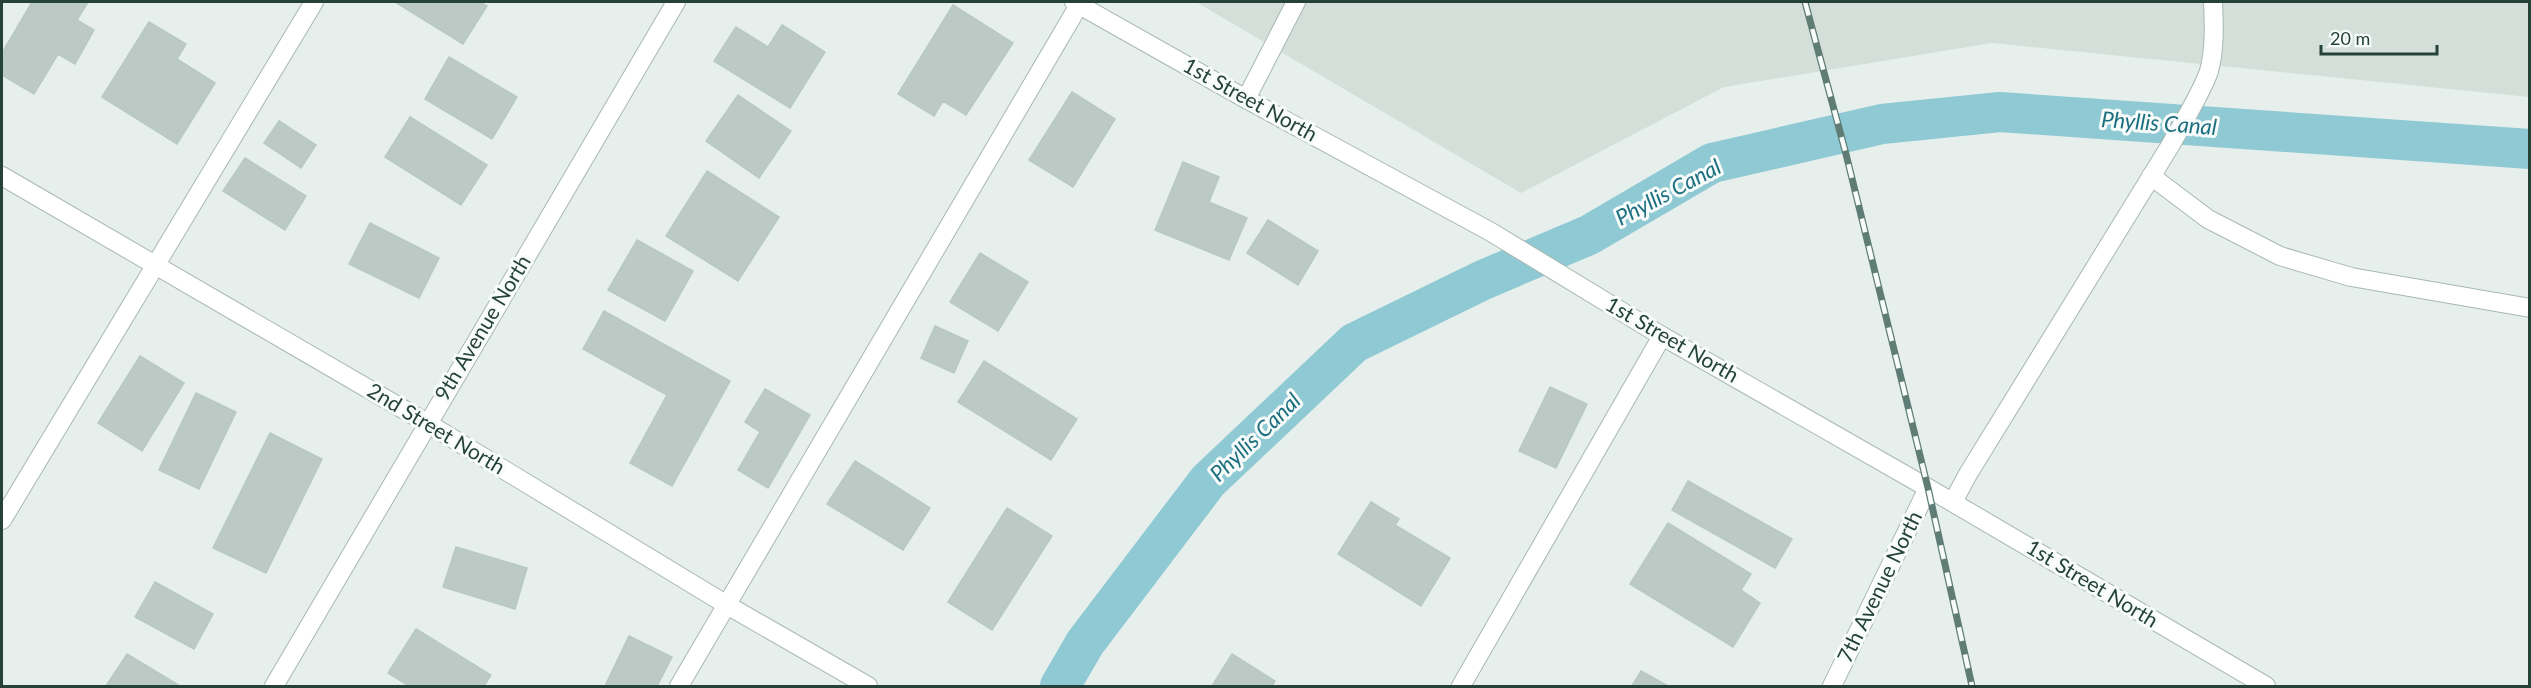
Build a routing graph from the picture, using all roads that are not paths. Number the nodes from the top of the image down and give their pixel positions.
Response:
1 (314, 2) edge
2 (676, 2) edge
3 (1296, 2) edge
4 (2213, 2) edge
5 (1076, 3) edge
6 (1246, 99) junction
7 (2, 176) edge
8 (2151, 176) junction
9 (154, 265) junction
10 (2529, 308) edge
11 (1662, 336) junction
12 (427, 423) junction
13 (1928, 488) junction
14 (1953, 502) junction
15 (2, 520) edge
16 (727, 605) junction
17 (274, 687) edge
18 (679, 687) edge
19 (868, 687) edge
20 (1461, 687) edge
21 (1832, 687) edge
22 (2266, 687) edge

1 - 9 street
2 - 12 street, 9th Avenue North
3 - 6 street
4 - 8 street
5 - 6 street, 1st Street North
5 - 16 street
6 - 11 street, 1st Street North
7 - 9 street, 2nd Street North
8 - 10 street
8 - 14 street
9 - 12 street, 2nd Street North
9 - 15 street
11 - 13 street, 1st Street North
11 - 20 street
12 - 16 street, 2nd Street North
12 - 17 street, 9th Avenue North
13 - 14 street, 1st Street North
13 - 21 street, 7th Avenue North
14 - 22 street, 1st Street North
16 - 18 street
16 - 19 street, 2nd Street North

